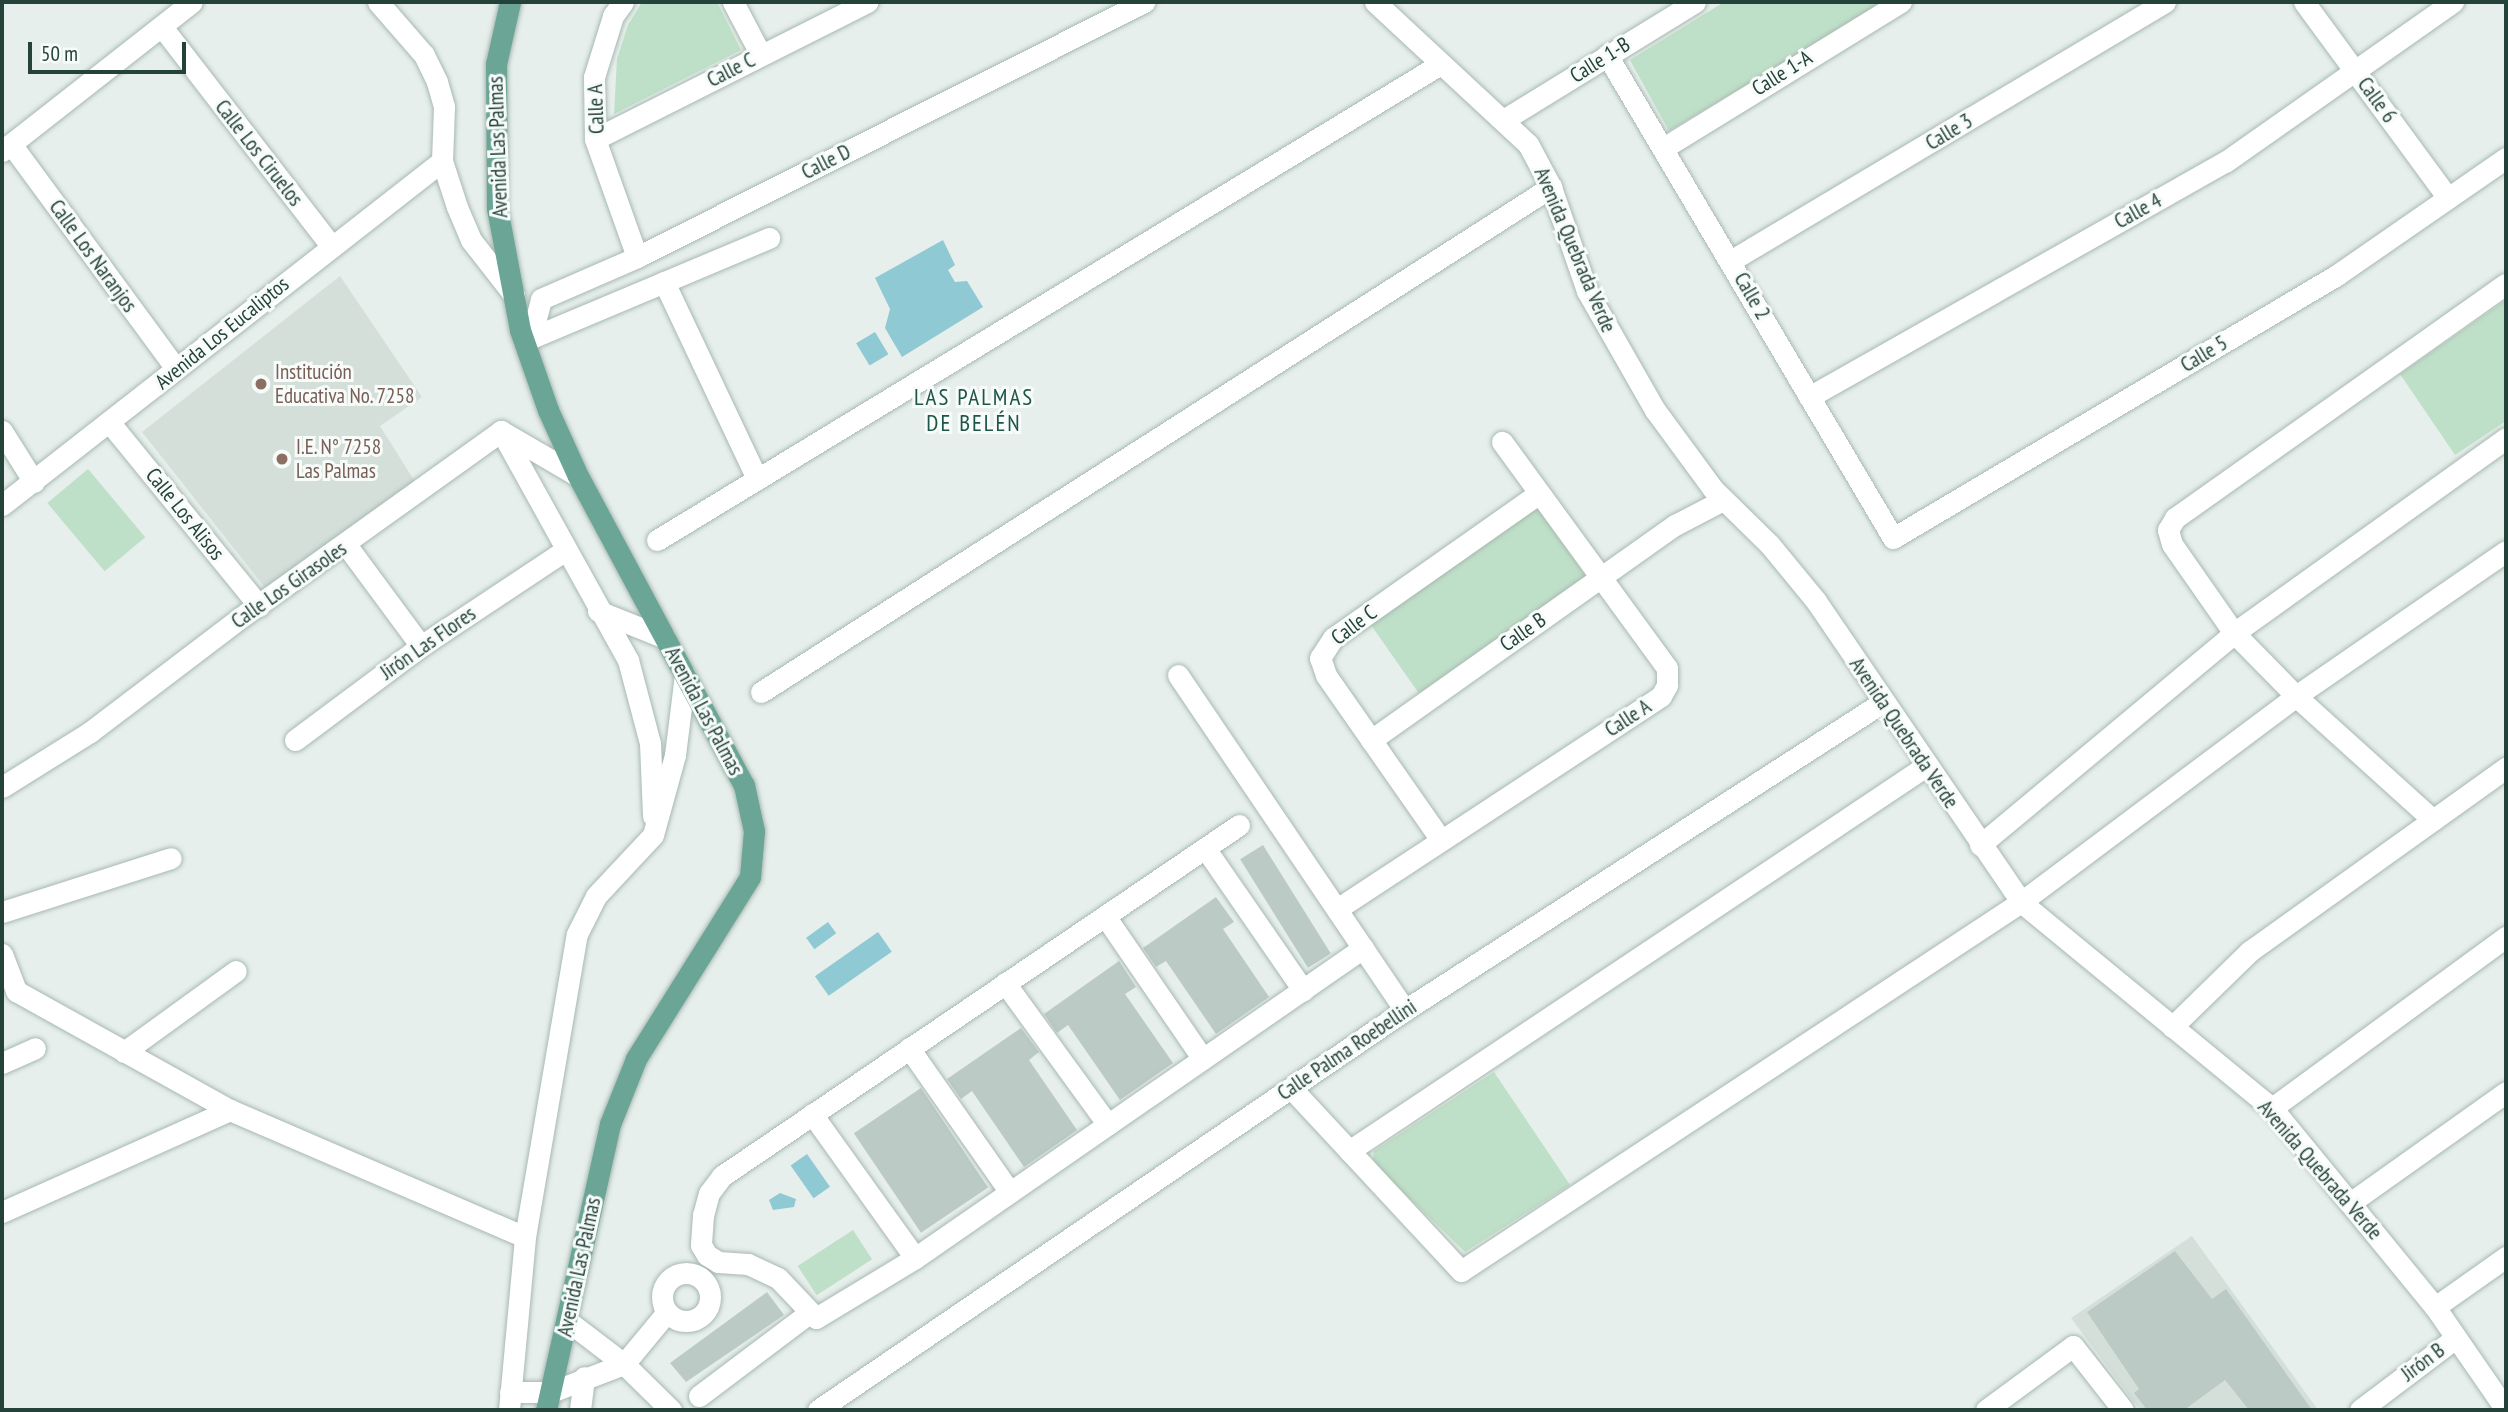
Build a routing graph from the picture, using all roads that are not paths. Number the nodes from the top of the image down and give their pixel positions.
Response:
1 (192, 2) edge
2 (378, 2) edge
3 (510, 2) edge
4 (623, 2) edge
5 (733, 2) edge
6 (867, 2) edge
7 (1144, 2) edge
8 (1375, 2) edge
9 (1695, 2) edge
10 (1901, 2) edge
11 (2165, 2) edge
12 (2305, 2) edge
13 (2452, 2) edge
14 (162, 27) junction
15 (761, 55) junction
16 (1607, 55) junction
17 (1439, 65) junction
18 (2355, 71) junction
19 (1505, 119) junction
20 (596, 139) junction
21 (6, 147) edge
22 (1665, 147) junction
23 (2506, 158) edge
24 (442, 161) junction
25 (1551, 187) junction
26 (2448, 198) junction
27 (769, 238) dead end
28 (331, 246) junction
29 (637, 257) junction
30 (1732, 260) junction
31 (664, 282) junction
32 (2506, 284) edge
33 (514, 295) junction
34 (528, 339) junction
35 (176, 369) junction
36 (1809, 397) junction
37 (110, 423) junction
38 (2, 431) edge
39 (501, 431) junction
40 (2506, 438) edge
41 (1502, 442) dead end
42 (578, 476) junction
43 (757, 479) junction
44 (34, 481) junction
45 (1539, 493) junction
46 (1718, 494) junction
47 (2, 505) edge
48 (1893, 538) joint
49 (657, 540) dead end
50 (347, 546) junction
51 (564, 551) junction
52 (2506, 551) edge
53 (1601, 578) junction
54 (259, 606) junction
55 (597, 610) junction
56 (2234, 633) junction
57 (665, 638) junction
58 (421, 646) junction
59 (685, 674) junction
60 (1178, 675) dead end
61 (761, 692) dead end
62 (2296, 696) junction
63 (1883, 702) junction
64 (295, 740) dead end
65 (1371, 740) junction
66 (1926, 766) junction
67 (2506, 768) edge
68 (2, 787) edge
69 (2434, 820) junction
70 (1239, 825) dead end
71 (653, 835) junction
72 (1441, 840) junction
73 (1980, 845) junction
74 (1205, 849) junction
75 (171, 858) dead end
76 (2021, 902) junction
77 (1337, 909) junction
78 (2, 912) edge
79 (1105, 916) junction
80 (2506, 937) edge
81 (1363, 948) junction
82 (2, 954) edge
83 (236, 971) dead end
84 (1005, 983) junction
85 (1303, 990) junction
86 (1405, 1010) junction
87 (2172, 1027) junction
88 (35, 1048) dead end
89 (909, 1048) junction
90 (124, 1052) junction
91 (1203, 1059) junction
92 (2, 1063) edge
93 (1291, 1088) junction
94 (2506, 1092) edge
95 (2272, 1108) junction
96 (230, 1110) junction
97 (812, 1114) junction
98 (1108, 1125) junction
99 (1349, 1151) junction
100 (1010, 1192) junction
101 (2350, 1203) junction
102 (2, 1212) edge
103 (525, 1237) junction
104 (2506, 1257) edge
105 (712, 1258) junction
106 (915, 1258) junction
107 (699, 1277) junction
108 (2435, 1307) junction
109 (667, 1312) junction
110 (808, 1314) junction
111 (569, 1322) junction
112 (2453, 1340) junction
113 (624, 1364) junction
114 (584, 1377) junction
115 (699, 1396) dead end
116 (510, 1401) edge
117 (549, 1401) edge
118 (580, 1410) edge
119 (671, 1410) edge
120 (818, 1410) edge
121 (1986, 1410) edge
122 (2123, 1410) edge
123 (2360, 1410) edge
124 (2506, 1410) edge

1 - 14 street
2 - 24 street
3 - 33 main road, Avenida Las Palmas
4 - 20 street, Calle A
5 - 15 street
6 - 15 street, Calle C
7 - 29 street, Calle D
8 - 17 street, Avenida Quebrada Verde
9 - 16 street, Calle 1-B
10 - 22 street, Calle 1-A
11 - 30 street, Calle 3
12 - 18 street, Calle 6
13 - 18 street, Calle 4
14 - 21 street
14 - 28 street, Calle Los Ciruelos
15 - 20 street, Calle C
16 - 19 street, Calle 1-B
16 - 22 street, Calle 2
17 - 19 street, Avenida Quebrada Verde
17 - 43 street
18 - 26 street, Calle 6
18 - 36 street, Calle 4
19 - 25 street, Avenida Quebrada Verde
20 - 29 street, Calle A
21 - 35 street, Calle Los Naranjos
22 - 30 street, Calle 2
23 - 26 street, Calle 5
24 - 28 street, Avenida Los Eucaliptos
24 - 33 street
25 - 46 street, Avenida Quebrada Verde
25 - 61 street
26 - 48 street, Calle 5
27 - 31 street
28 - 35 street, Avenida Los Eucaliptos
29 - 34 street, Calle D
30 - 36 street, Calle 2
31 - 34 street
31 - 43 street
32 - 56 street
33 - 34 main road, Avenida Las Palmas
34 - 42 main road, Avenida Las Palmas
35 - 37 street, Avenida Los Eucaliptos
36 - 48 street, Calle 2
37 - 44 street, Avenida Los Eucaliptos
37 - 54 street, Calle Los Alisos
38 - 44 street
39 - 42 street
39 - 50 street, Calle Los Girasoles
39 - 51 street
40 - 56 street
41 - 45 street, Calle A
42 - 57 main road, Avenida Las Palmas
43 - 49 street
44 - 47 street, Avenida Los Eucaliptos
45 - 53 street, Calle A
45 - 65 street, Calle C
46 - 53 street, Calle B
46 - 63 street, Avenida Quebrada Verde
50 - 54 street, Calle Los Girasoles
50 - 58 street
51 - 55 street
51 - 58 street, Jirón Las Flores
52 - 62 street
53 - 65 street, Calle B
53 - 72 street, Calle A
54 - 68 street, Calle Los Girasoles
55 - 57 street
55 - 71 street
56 - 62 street
56 - 73 street
57 - 59 main road, Avenida Las Palmas
58 - 64 street, Jirón Las Flores
59 - 71 street
59 - 111 main road, Avenida Las Palmas
60 - 77 street
62 - 69 street
62 - 76 street
63 - 66 street, Avenida Quebrada Verde
63 - 86 street, Calle Palma Roebellini
65 - 72 street, Calle C
66 - 73 street, Avenida Quebrada Verde
66 - 99 street
67 - 69 street
69 - 87 street
70 - 74 street
71 - 103 street
72 - 77 street, Calle A
73 - 76 street, Avenida Quebrada Verde
74 - 79 street
74 - 85 street
75 - 78 street
76 - 87 street, Avenida Quebrada Verde
76 - 99 street
77 - 81 street
79 - 84 street
79 - 91 street
80 - 95 street
81 - 85 street
81 - 86 street
82 - 90 street
83 - 90 street
84 - 89 street
84 - 98 street
85 - 91 street
86 - 93 street, Calle Palma Roebellini
87 - 95 street, Avenida Quebrada Verde
88 - 92 street
89 - 97 street
89 - 100 street
90 - 96 street
91 - 98 street
93 - 99 street
93 - 120 street, Calle Palma Roebellini
94 - 101 street
95 - 101 street, Avenida Quebrada Verde
96 - 102 street
96 - 103 street
97 - 105 street
97 - 106 street
98 - 100 street
100 - 106 street
101 - 108 street, Avenida Quebrada Verde
103 - 116 street
104 - 108 street
105 - 107 street
105 - 110 street
106 - 110 street
107 - 109 street
107 - 109 street
108 - 112 street, Avenida Quebrada Verde
109 - 113 street
110 - 115 street
111 - 113 street
111 - 117 main road, Avenida Las Palmas
112 - 123 street, Jirón B
112 - 124 street, Avenida Quebrada Verde
113 - 114 street
113 - 119 street
114 - 117 street
114 - 118 street
116 - 117 street
121 - 122 street

